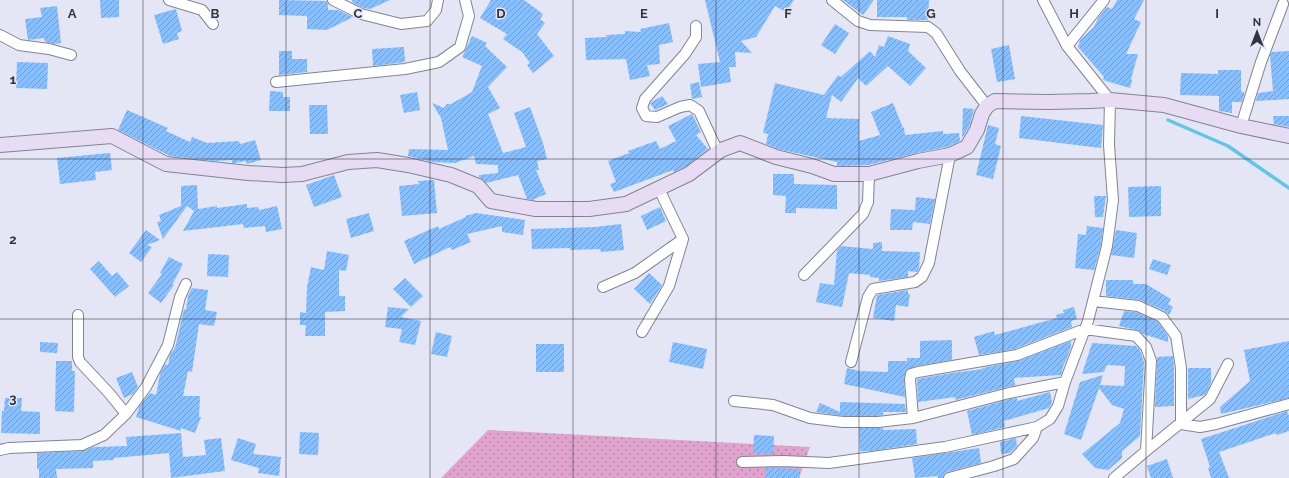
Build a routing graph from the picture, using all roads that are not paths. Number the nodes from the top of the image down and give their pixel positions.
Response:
1 (169, 0) edge
2 (334, 0) edge
3 (438, 0) edge
4 (465, 0) edge
5 (832, 0) edge
6 (1043, 0) edge
7 (1104, 0) edge
8 (1283, 4) dead end
9 (213, 24) dead end
10 (696, 26) dead end
11 (0, 35) edge
12 (1067, 46) junction
13 (71, 55) dead end
14 (276, 82) dead end
15 (1110, 100) junction
16 (987, 106) junction
17 (1241, 126) junction
18 (1289, 136) edge
19 (0, 145) edge
20 (718, 152) junction
21 (950, 155) junction
22 (869, 174) junction
23 (659, 189) junction
24 (683, 239) junction
25 (804, 275) dead end
26 (186, 284) dead end
27 (603, 287) dead end
28 (1093, 301) junction
29 (78, 315) dead end
30 (1085, 329) junction
31 (642, 332) dead end
32 (850, 362) dead end
33 (1228, 364) dead end
34 (1065, 382) junction
35 (734, 401) dead end
36 (1289, 404) edge
37 (126, 414) junction
38 (913, 418) junction
39 (1181, 424) junction
40 (1038, 427) junction
41 (0, 450) edge
42 (1146, 451) junction
43 (742, 462) dead end
44 (949, 478) edge
45 (1114, 478) edge

1 - 9 street
2 - 3 street
4 - 14 street
5 - 16 street
6 - 12 street
7 - 12 street
8 - 17 street
10 - 20 street
11 - 13 street
12 - 15 street
15 - 16 street
15 - 17 street
15 - 28 street
16 - 21 street
17 - 18 street
19 - 23 street
20 - 22 street
20 - 23 street
21 - 22 street
21 - 32 street
22 - 25 street
23 - 24 street
24 - 27 street
24 - 31 street
26 - 37 street
28 - 30 street
28 - 39 street
29 - 37 street
30 - 34 street
30 - 38 street
30 - 42 street
33 - 39 street
34 - 38 street
34 - 40 street
35 - 38 street
36 - 39 street
37 - 41 street
39 - 42 street
40 - 43 street
40 - 44 street
42 - 45 street

